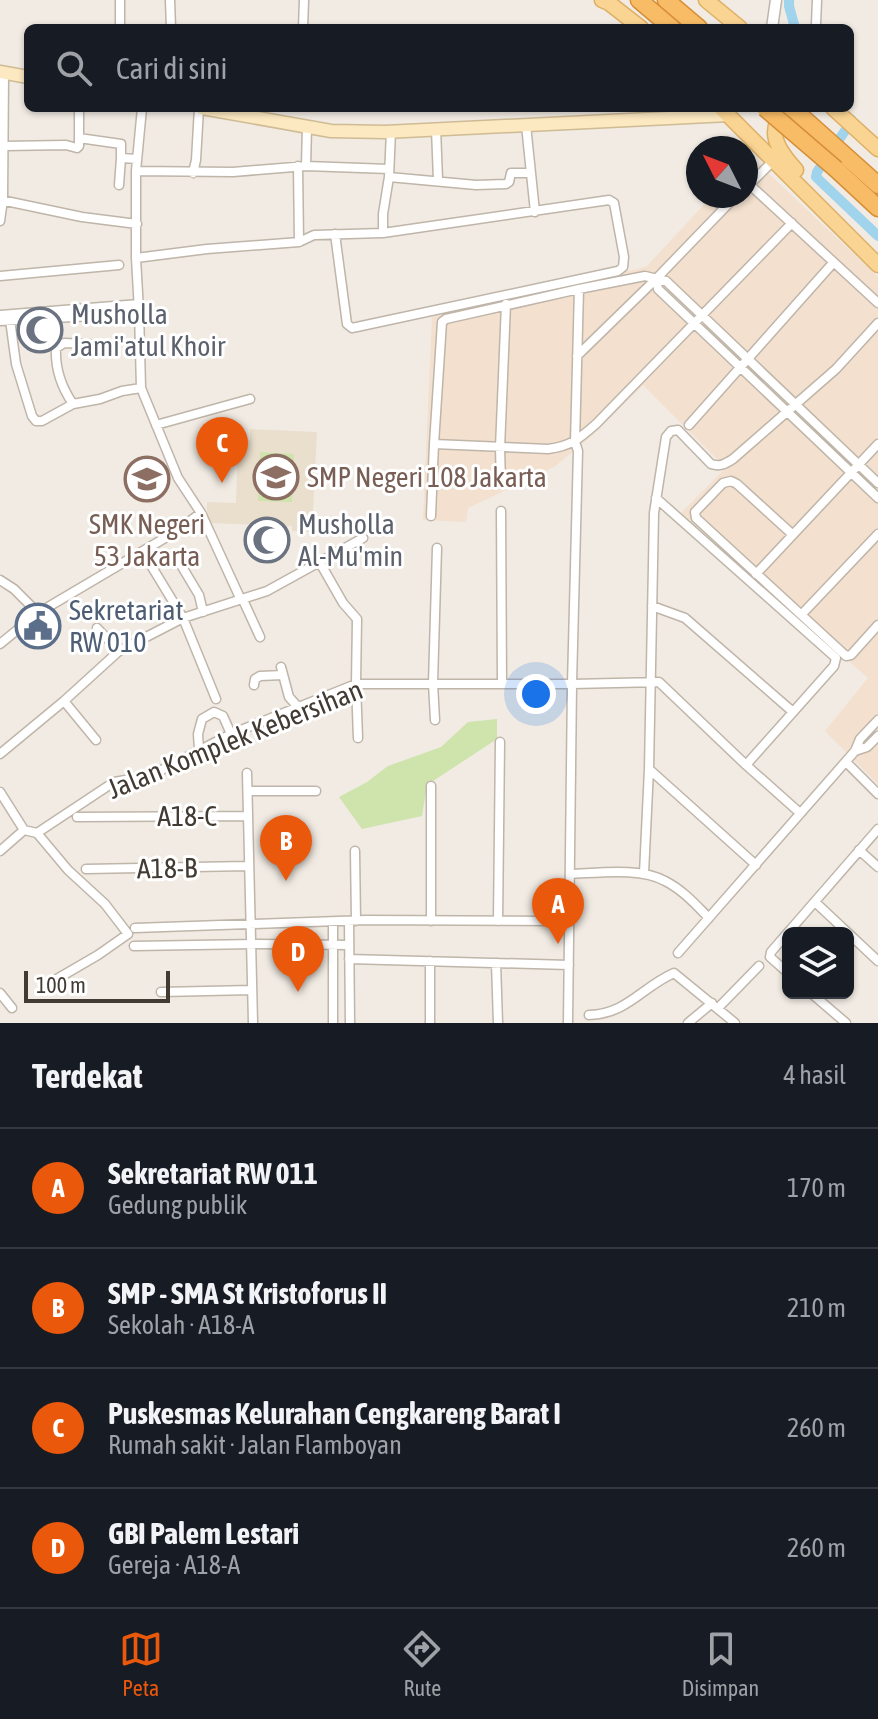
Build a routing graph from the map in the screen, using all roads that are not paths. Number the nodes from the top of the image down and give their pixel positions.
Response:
1 (120, 0) edge
2 (170, 0) edge
3 (304, 0) edge
4 (593, 0) edge
5 (602, 0) edge
6 (639, 0) edge
7 (666, 0) edge
8 (706, 0) edge
9 (776, 0) edge
10 (817, 0) edge
11 (120, 24) edge
12 (171, 24) edge
13 (303, 24) edge
14 (621, 24) edge
15 (636, 24) edge
16 (667, 24) edge
17 (694, 24) edge
18 (734, 24) edge
19 (773, 24) edge
20 (816, 24) dead end
21 (2, 72) edge
22 (24, 76) edge
23 (79, 112) edge
24 (142, 112) edge
25 (201, 112) edge
26 (243, 112) edge
27 (725, 112) edge
28 (770, 112) edge
29 (785, 112) edge
30 (795, 112) edge
31 (836, 112) edge
32 (526, 125) junction
33 (307, 127) junction
34 (436, 129) junction
35 (391, 131) junction
36 (79, 138) junction
37 (4, 146) junction
38 (878, 149) edge
39 (121, 158) junction
40 (137, 159) junction
41 (774, 160) junction
42 (302, 166) junction
43 (136, 171) junction
44 (193, 173) junction
45 (389, 173) junction
46 (531, 173) junction
47 (758, 176) edge
48 (438, 180) junction
49 (119, 185) dead end
50 (878, 185) edge
51 (758, 192) edge
52 (2, 200) edge
53 (724, 208) edge
54 (878, 208) edge
55 (535, 212) junction
56 (0, 221) edge
57 (792, 223) junction
58 (137, 224) junction
59 (383, 233) junction
60 (335, 234) junction
61 (299, 242) junction
62 (136, 258) junction
63 (833, 263) junction
64 (878, 264) edge
65 (119, 265) dead end
66 (0, 276) edge
67 (656, 279) junction
68 (579, 289) junction
69 (878, 303) edge
70 (506, 304) junction
71 (139, 308) junction
72 (0, 315) edge
73 (702, 316) junction
74 (10, 320) junction
75 (0, 321) edge
76 (878, 323) edge
77 (694, 324) junction
78 (89, 344) dead end
79 (577, 356) junction
80 (747, 358) junction
81 (740, 366) junction
82 (141, 388) junction
83 (250, 399) dead end
84 (73, 404) junction
85 (795, 404) junction
86 (787, 411) junction
87 (156, 425) junction
88 (689, 425) dead end
89 (575, 442) junction
90 (434, 444) junction
91 (878, 444) edge
92 (500, 448) junction
93 (858, 464) junction
94 (851, 472) junction
95 (878, 483) edge
96 (501, 484) dead end
97 (656, 498) junction
98 (878, 498) edge
99 (501, 511) dead end
100 (201, 513) junction
101 (431, 516) dead end
102 (792, 534) junction
103 (878, 534) edge
104 (363, 538) dead end
105 (437, 548) dead end
106 (178, 560) dead end
107 (319, 561) junction
108 (152, 567) dead end
109 (756, 574) junction
110 (0, 580) edge
111 (242, 600) junction
112 (652, 606) junction
113 (203, 612) junction
114 (38, 613) junction
115 (802, 614) junction
116 (183, 618) junction
117 (878, 625) edge
118 (97, 628) dead end
119 (260, 637) dead end
120 (0, 644) edge
121 (119, 651) junction
122 (650, 682) junction
123 (433, 683) junction
124 (356, 684) junction
125 (502, 684) junction
126 (572, 684) junction
127 (254, 685) dead end
128 (216, 699) dead end
129 (64, 701) junction
130 (298, 707) junction
131 (793, 712) junction
132 (435, 720) dead end
133 (878, 720) edge
134 (231, 734) junction
135 (878, 736) edge
136 (358, 738) dead end
137 (96, 740) dead end
138 (500, 742) dead end
139 (199, 750) junction
140 (855, 751) junction
141 (0, 753) edge
142 (846, 762) junction
143 (746, 765) junction
144 (649, 769) junction
145 (247, 773) dead end
146 (431, 786) dead end
147 (248, 791) junction
148 (316, 791) dead end
149 (0, 792) edge
150 (878, 794) edge
151 (800, 813) junction
152 (248, 816) junction
153 (77, 817) dead end
154 (878, 829) edge
155 (24, 830) junction
156 (37, 833) junction
157 (859, 850) junction
158 (0, 851) edge
159 (355, 851) dead end
160 (756, 865) junction
161 (248, 866) junction
162 (878, 867) edge
163 (86, 869) dead end
164 (644, 873) junction
165 (570, 874) junction
166 (815, 902) junction
167 (709, 918) junction
168 (352, 921) junction
169 (431, 921) junction
170 (498, 921) junction
171 (570, 921) junction
172 (333, 922) junction
173 (251, 924) junction
174 (794, 927) edge
175 (135, 928) dead end
176 (782, 941) edge
177 (252, 944) junction
178 (333, 945) junction
179 (349, 945) junction
180 (134, 946) dead end
181 (678, 953) dead end
182 (349, 959) junction
183 (430, 961) junction
184 (878, 961) edge
185 (496, 963) junction
186 (569, 965) junction
187 (759, 966) dead end
188 (782, 968) edge
189 (43, 987) dead end
190 (252, 990) junction
191 (161, 992) dead end
192 (0, 993) edge
193 (818, 999) edge
194 (715, 1006) junction
195 (12, 1008) dead end
196 (589, 1015) dead end
197 (253, 1023) edge
198 (333, 1023) edge
199 (350, 1023) edge
200 (430, 1023) edge
201 (498, 1023) edge
202 (568, 1023) edge
203 (688, 1023) edge
204 (735, 1023) edge
205 (846, 1023) edge

1 - 11 street
2 - 12 street
3 - 13 street
4 - 14 main road
5 - 15 main road
6 - 16 highway
7 - 17 highway
8 - 18 main road
9 - 19 street
10 - 20 street
21 - 22 main road
21 - 37 street
23 - 36 street
24 - 40 street
25 - 44 street
26 - 33 main road
27 - 32 main road
27 - 41 main road
28 - 54 highway, bridge
29 - 64 main road
30 - 50 highway
31 - 38 main road
32 - 34 main road
32 - 46 street
33 - 35 main road
33 - 42 street
34 - 35 main road
34 - 48 street
35 - 45 street
36 - 37 street
36 - 39 street
37 - 52 street
39 - 40 street
39 - 49 street
40 - 43 street
41 - 47 street
41 - 64 main road
42 - 44 street
42 - 45 street
42 - 61 street
43 - 44 street
43 - 58 street
45 - 48 street
45 - 59 street
46 - 48 street
46 - 55 street
51 - 57 street
52 - 56 street
52 - 58 street
53 - 67 street
55 - 59 street
55 - 60 street
57 - 63 street
57 - 73 street
58 - 62 street
59 - 60 street
60 - 61 street
61 - 62 street
62 - 71 street
63 - 69 street
63 - 80 street
65 - 66 street
67 - 68 street
67 - 73 street
67 - 77 street
67 - 79 street
68 - 70 street
68 - 79 street
70 - 90 street
70 - 92 street
71 - 72 street
71 - 74 street
71 - 82 street
73 - 77 street
73 - 80 street
74 - 75 street
74 - 84 street
76 - 85 street
77 - 81 street
77 - 89 street
78 - 84 street
79 - 89 street
80 - 81 street
80 - 85 street
81 - 86 street
81 - 88 street
82 - 84 street
82 - 87 street
83 - 87 street
85 - 86 street
85 - 93 street
86 - 94 street
86 - 97 street
87 - 100 street
89 - 92 street
89 - 126 street
90 - 92 street
90 - 101 street
91 - 93 street
92 - 96 street
93 - 94 street
93 - 95 street
94 - 98 street
94 - 102 street
97 - 112 street
97 - 131 street
99 - 125 street
100 - 111 street
100 - 114 street
102 - 109 street
102 - 109 street
103 - 115 street
104 - 107 street
105 - 123 street
106 - 113 street
107 - 111 street
107 - 124 street
108 - 116 street
109 - 115 street
110 - 114 street
111 - 113 street
111 - 119 street
112 - 122 street
112 - 131 street
113 - 116 street
114 - 120 street
115 - 117 street
116 - 121 street
116 - 128 street
118 - 121 street
121 - 129 street
122 - 126 street, Jalan Komplek Kebersihan
122 - 143 street
122 - 144 street
123 - 124 street, Jalan Komplek Kebersihan
123 - 125 street, Jalan Komplek Kebersihan
123 - 132 street
124 - 130 street, Jalan Komplek Kebersihan
124 - 136 street
125 - 126 street, Jalan Komplek Kebersihan
126 - 165 street
127 - 130 street
129 - 137 street
129 - 141 street
130 - 134 street, Jalan Komplek Kebersihan
131 - 143 street
133 - 140 street
134 - 139 street, Jalan Komplek Kebersihan
134 - 139 street
135 - 140 street
138 - 170 street
139 - 156 street, Jalan Komplek Kebersihan
140 - 142 street
142 - 150 street
142 - 151 street
143 - 151 street
144 - 160 street
144 - 164 street
145 - 147 street
146 - 169 street
147 - 148 street
147 - 152 street
149 - 155 street
151 - 160 street
152 - 153 street, A18-C
152 - 161 street
154 - 157 street
155 - 156 street
155 - 158 street
156 - 189 street
157 - 162 street
157 - 166 street
159 - 168 street
160 - 167 street
161 - 163 street, A18-B
161 - 173 street
164 - 165 street
164 - 167 street
165 - 171 street
166 - 174 street
166 - 184 street
167 - 181 street
168 - 169 street
168 - 172 street
168 - 179 street
169 - 170 street
170 - 171 street
171 - 186 street
172 - 173 street
172 - 178 street
173 - 175 street
173 - 177 street
176 - 188 street
177 - 178 street
177 - 180 street
177 - 190 street
178 - 179 street
178 - 198 street
179 - 182 street
182 - 183 street
182 - 199 street
183 - 185 street
183 - 200 street
185 - 186 street
185 - 201 street
186 - 202 street
187 - 194 street
190 - 191 street
190 - 197 street
192 - 195 street
193 - 205 street
194 - 196 street
194 - 203 street
194 - 204 street

